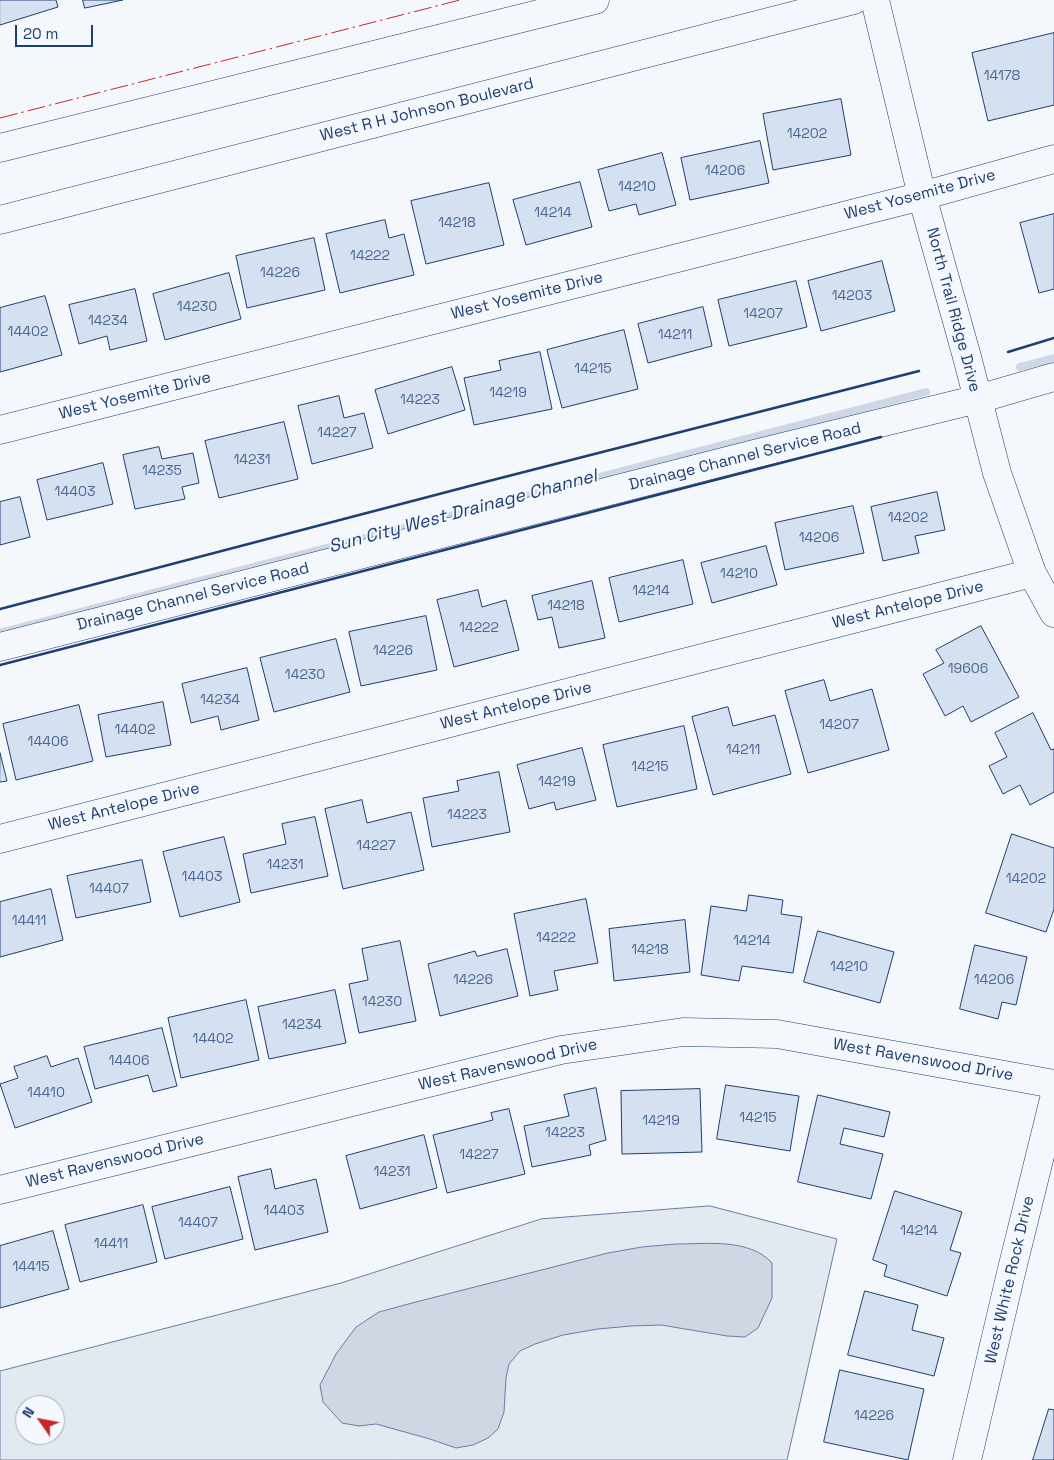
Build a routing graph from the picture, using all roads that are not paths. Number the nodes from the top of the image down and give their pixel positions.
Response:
1 (595, 0) edge
2 (854, 0) edge
3 (875, 0) edge
4 (0, 148) edge
5 (1054, 159) edge
6 (922, 196) junction
7 (0, 220) edge
8 (1054, 377) edge
9 (977, 395) junction
10 (0, 430) edge
11 (1032, 574) junction
12 (1054, 613) edge
13 (0, 647) edge
14 (0, 839) edge
15 (1054, 1084) edge
16 (1054, 1099) edge
17 (0, 1190) edge
18 (967, 1460) edge

1 - 4 street
2 - 7 street, West R H Johnson Boulevard
3 - 6 street, North Trail Ridge Drive
5 - 6 street, West Yosemite Drive
6 - 9 street, North Trail Ridge Drive
6 - 10 street, West Yosemite Drive
8 - 9 street, Drainage Channel Service Road
9 - 11 street, North Trail Ridge Drive
9 - 13 street, Drainage Channel Service Road
11 - 12 street, North Trail Ridge Drive
11 - 14 street, West Antelope Drive
15 - 17 street, West Ravenswood Drive
16 - 18 street, West White Rock Drive

